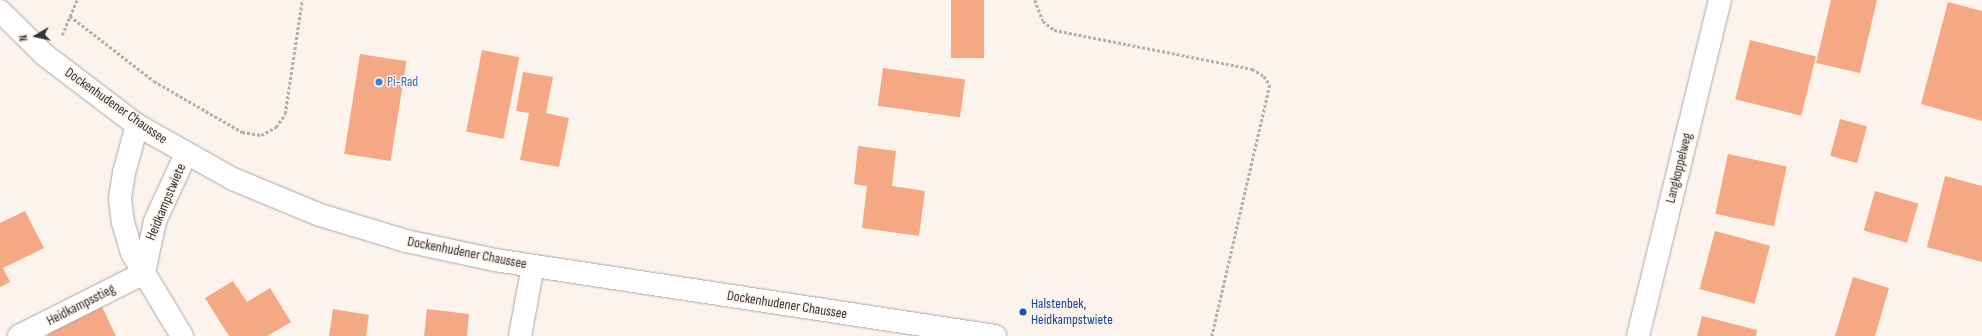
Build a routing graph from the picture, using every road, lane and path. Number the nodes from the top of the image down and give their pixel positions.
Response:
1 (77, 0) edge
2 (302, 0) edge
3 (1035, 0) edge
4 (1720, 0) edge
5 (0, 11) edge
6 (70, 16) junction
7 (46, 56) junction
8 (137, 125) junction
9 (186, 154) junction
10 (533, 266) junction
11 (144, 273) junction
12 (19, 336) edge
13 (182, 336) edge
14 (520, 336) edge
15 (995, 336) edge
16 (1212, 336) edge
17 (1638, 336) edge

1 - 6 path
2 - 6 path
3 - 16 path
4 - 17 main road, Langkoppelweg
5 - 7 main road, Dockenhudener Chaussee
6 - 7 path
7 - 8 main road, Dockenhudener Chaussee
8 - 9 main road, Dockenhudener Chaussee
8 - 11 main road, Heidkampstwiete
9 - 10 main road, Dockenhudener Chaussee
9 - 11 main road, Heidkampstwiete
10 - 14 main road
10 - 15 main road, Dockenhudener Chaussee
11 - 12 main road, Heidkampsstieg
11 - 13 main road, Heidkampstwiete

